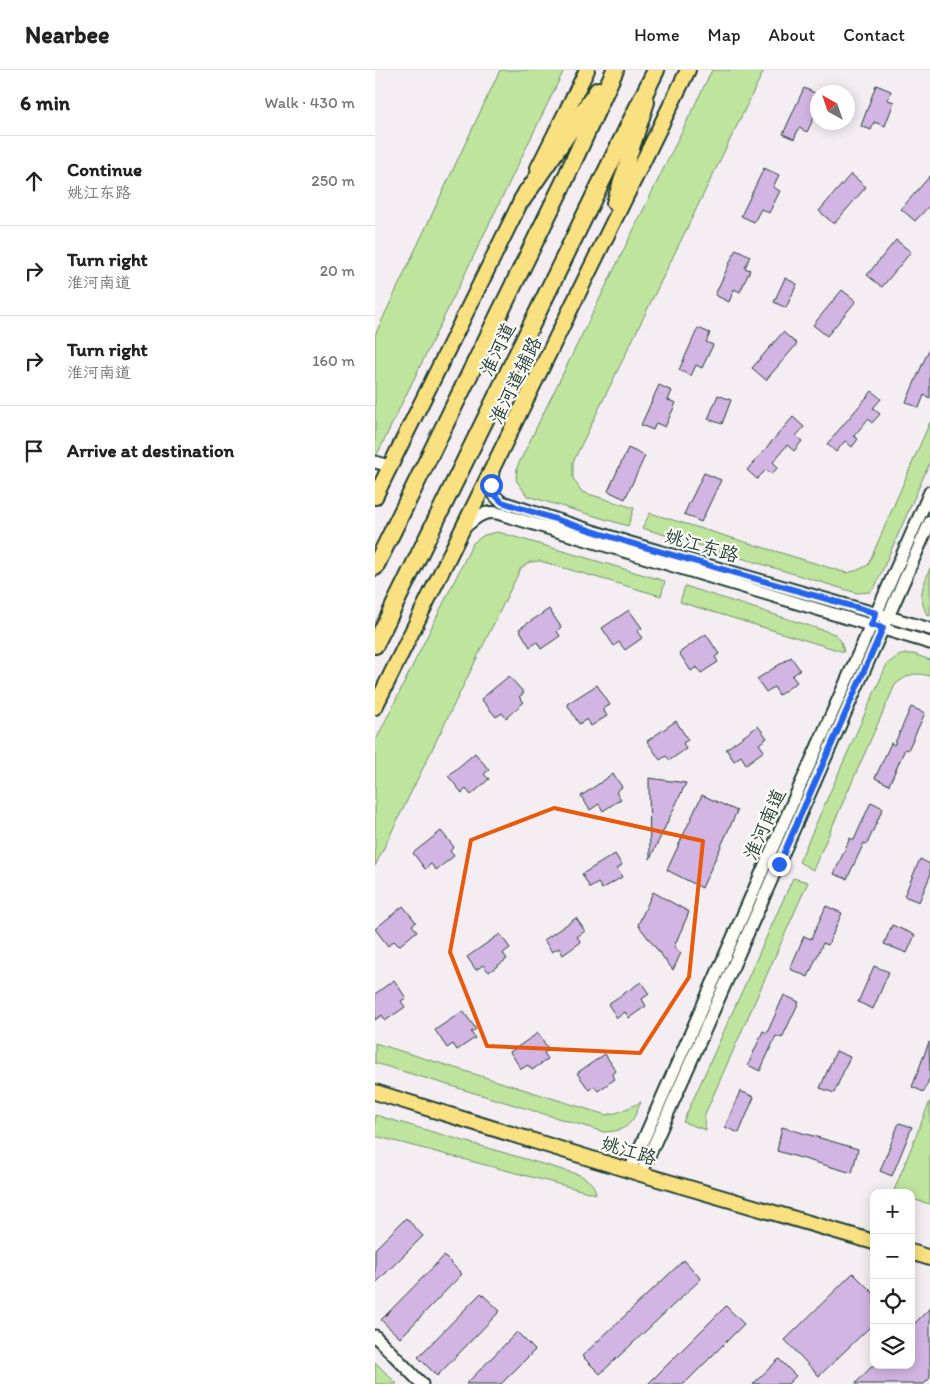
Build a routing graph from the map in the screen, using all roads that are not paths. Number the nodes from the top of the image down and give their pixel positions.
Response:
1 (587, 70) edge
2 (614, 70) edge
3 (656, 70) edge
4 (688, 70) edge
5 (522, 200) junction
6 (601, 246) junction
7 (375, 462) edge
8 (390, 466) junction
9 (493, 469) junction
10 (930, 492) edge
11 (375, 495) edge
12 (930, 522) edge
13 (461, 531) junction
14 (375, 566) edge
15 (876, 613) junction
16 (888, 617) junction
17 (871, 625) junction
18 (883, 628) junction
19 (930, 629) edge
20 (930, 643) edge
21 (375, 645) edge
22 (375, 707) edge
23 (375, 1092) edge
24 (636, 1172) junction
25 (870, 1241) edge
26 (915, 1253) edge
27 (930, 1258) edge
28 (375, 1336) edge
29 (422, 1384) edge

1 - 5 main road
2 - 5 highway
2 - 14 highway, 淮河道
3 - 6 main road
3 - 21 highway, 淮河道
4 - 6 main road, 淮河道辅路
5 - 8 main road
6 - 9 main road, 淮河道辅路
7 - 8 street
8 - 11 main road
9 - 13 main road, 淮河道辅路
9 - 15 street, 姚江东路
10 - 15 street, 淮河南道
12 - 16 street, 淮河南道
13 - 17 street, 姚江东路
13 - 22 main road, 淮河道辅路
15 - 16 street, 姚江东路
15 - 17 street, 淮河南道
16 - 18 street, 淮河南道
16 - 19 street, 姚江东路
17 - 18 street, 姚江东路
17 - 24 street, 淮河南道
18 - 20 street, 姚江东路
18 - 24 street, 淮河南道
23 - 24 main road, 姚江路
24 - 25 main road, 姚江路
26 - 27 main road
28 - 29 street

